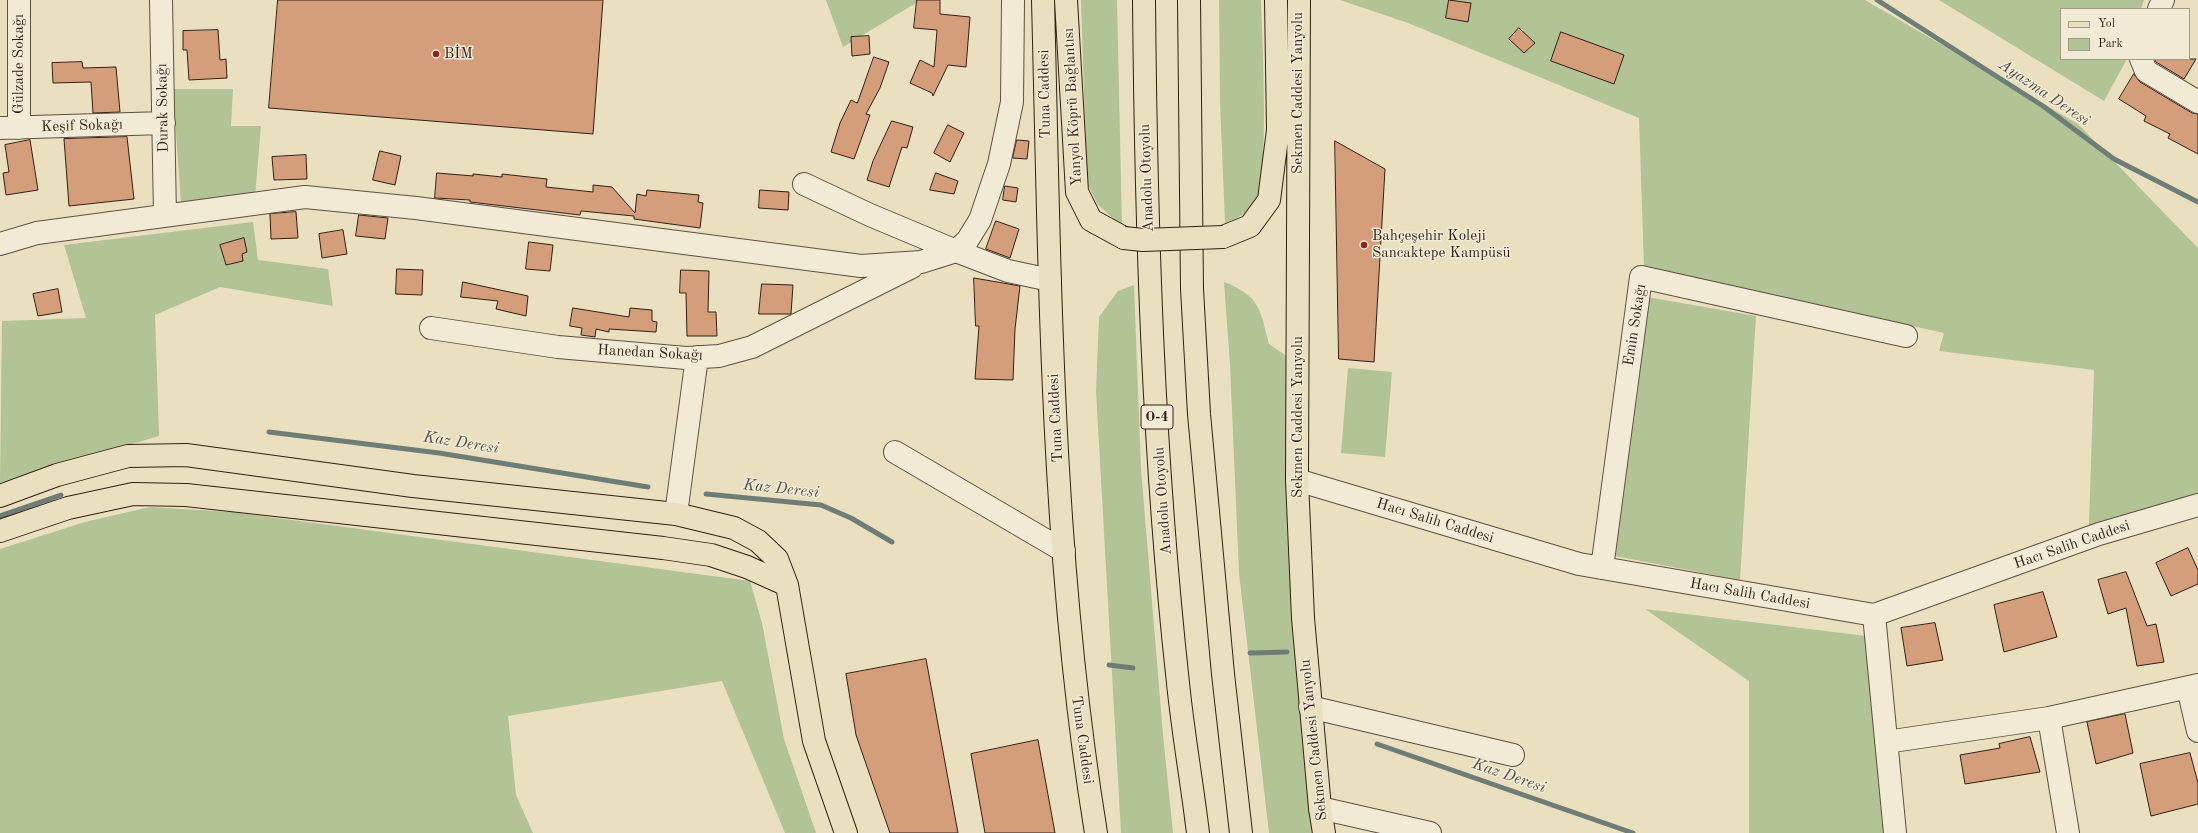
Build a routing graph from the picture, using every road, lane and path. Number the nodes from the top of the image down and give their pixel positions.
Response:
1 (19, 0) edge
2 (161, 0) edge
3 (1014, 0) edge
4 (1043, 0) edge
5 (1066, 0) edge
6 (1144, 0) edge
7 (1189, 0) edge
8 (1276, 0) edge
9 (1299, 0) edge
10 (2141, 60) edge
11 (2198, 102) edge
12 (164, 123) junction
13 (10, 128) edge
14 (804, 184) dead end
15 (165, 216) junction
16 (0, 244) edge
17 (956, 251) junction
18 (921, 262) junction
19 (1050, 280) junction
20 (431, 328) dead end
21 (1906, 336) dead end
22 (697, 357) junction
23 (895, 452) dead end
24 (1297, 480) junction
25 (0, 496) edge
26 (2198, 505) edge
27 (676, 514) junction
28 (0, 531) edge
29 (1064, 551) junction
30 (1602, 568) junction
31 (787, 585) junction
32 (1874, 615) junction
33 (2193, 686) edge
34 (1310, 707) junction
35 (2049, 718) junction
36 (2198, 731) edge
37 (1886, 742) junction
38 (1513, 755) dead end
39 (1320, 808) junction
40 (846, 833) edge
41 (1096, 833) edge
42 (1198, 833) edge
43 (1241, 833) edge
44 (1324, 833) edge
45 (1430, 833) edge
46 (1895, 833) edge
47 (2068, 833) edge

1 - 13 street, Gülzade Sokağı
2 - 12 street, Durak Sokağı
3 - 17 street
4 - 19 main road, Tuna Caddesi
5 - 8 main road, Yanyol Köprü Bağlantısı, bridge
6 - 42 main road, Anadolu Otoyolu / O-4
7 - 43 main road
9 - 24 main road, Sekmen Caddesi Yanyolu
10 - 11 street
12 - 13 street, Keşif Sokağı
12 - 15 street, Durak Sokağı
14 - 17 street
15 - 16 street
15 - 18 street
17 - 18 street
17 - 19 street
18 - 22 street, Hanedan Sokağı
19 - 29 main road, Tuna Caddesi
20 - 22 street, Hanedan Sokağı
21 - 30 street, Emin Sokağı
22 - 27 street
23 - 29 street
24 - 30 street, Hacı Salih Caddesi
24 - 34 main road, Sekmen Caddesi Yanyolu
25 - 27 main road
26 - 32 street, Hacı Salih Caddesi
27 - 31 main road
28 - 31 main road
29 - 41 main road, Tuna Caddesi
30 - 32 street, Hacı Salih Caddesi
31 - 40 main road
32 - 37 street
33 - 35 street
33 - 36 street
34 - 38 street
34 - 39 main road, Sekmen Caddesi Yanyolu
35 - 37 street
35 - 47 street
37 - 46 street
39 - 44 main road, Sekmen Caddesi Yanyolu
39 - 45 street

